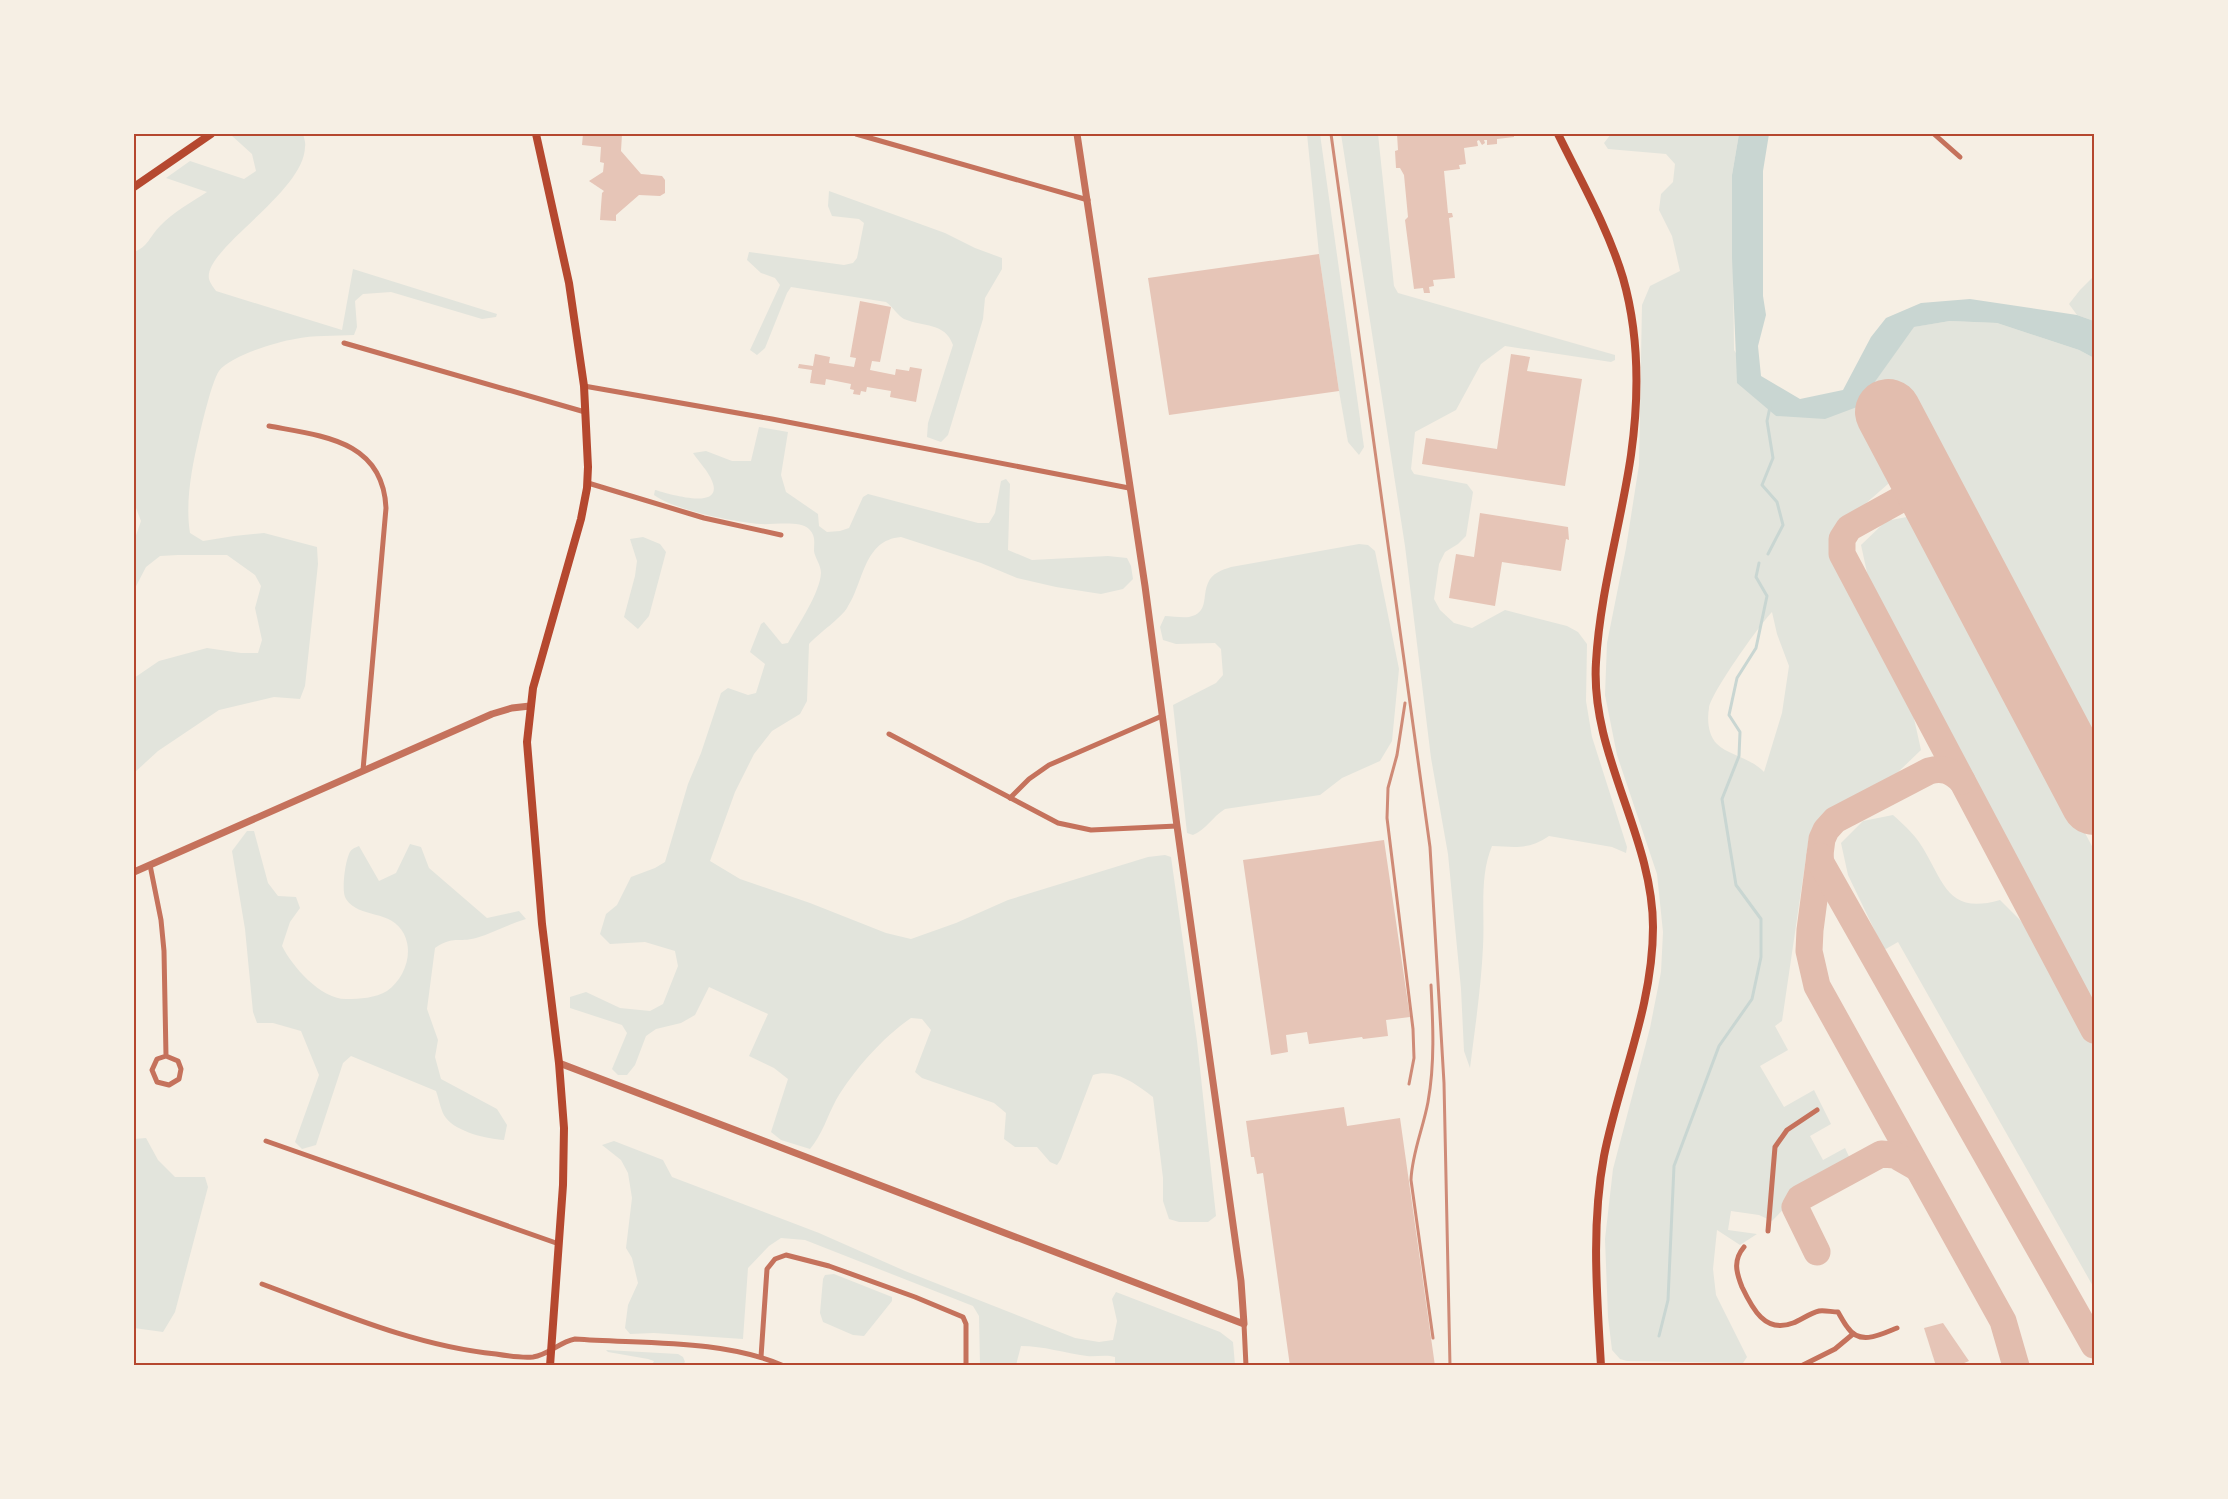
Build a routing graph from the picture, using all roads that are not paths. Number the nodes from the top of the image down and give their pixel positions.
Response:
1 (211, 134) edge
2 (537, 134) edge
3 (856, 134) edge
4 (1077, 134) edge
5 (1558, 134) edge
6 (1934, 134) edge
7 (1960, 157) dead end
8 (134, 188) edge
9 (1088, 200) junction
10 (344, 343) dead end
11 (584, 386) junction
12 (585, 412) junction
13 (269, 426) dead end
14 (588, 483) junction
15 (1129, 488) junction
16 (781, 535) dead end
17 (530, 706) junction
18 (1162, 716) junction
19 (890, 734) dead end
20 (363, 770) junction
21 (1010, 798) junction
22 (1177, 826) junction
23 (150, 864) junction
24 (134, 872) edge
25 (166, 1056) junction
26 (559, 1063) junction
27 (1817, 1110) dead end
28 (266, 1141) dead end
29 (1768, 1231) dead end
30 (558, 1244) junction
31 (1744, 1248) dead end
32 (262, 1284) dead end
33 (1244, 1324) junction
34 (1897, 1328) dead end
35 (1853, 1334) junction
36 (551, 1351) junction
37 (760, 1357) junction
38 (550, 1365) edge
39 (784, 1365) edge
40 (966, 1365) edge
41 (1246, 1365) edge
42 (1601, 1365) edge
43 (1802, 1365) edge

1 - 8 main road
2 - 11 main road
3 - 9 street
4 - 9 street
5 - 42 main road
6 - 7 street
9 - 15 street
10 - 12 street
11 - 12 main road
11 - 15 street
12 - 14 main road
13 - 20 street
14 - 16 street
14 - 17 main road
15 - 18 street
17 - 20 street
17 - 26 main road
18 - 21 street
18 - 22 street
19 - 21 street
20 - 23 street
21 - 22 street
22 - 33 street
23 - 24 street
23 - 25 street
25 - 25 street
26 - 30 main road
26 - 33 street
27 - 29 street
28 - 30 street
30 - 36 main road
31 - 35 street
32 - 36 street
33 - 41 street
34 - 35 street
35 - 43 street
36 - 37 street
36 - 38 main road
37 - 39 street
37 - 40 street

